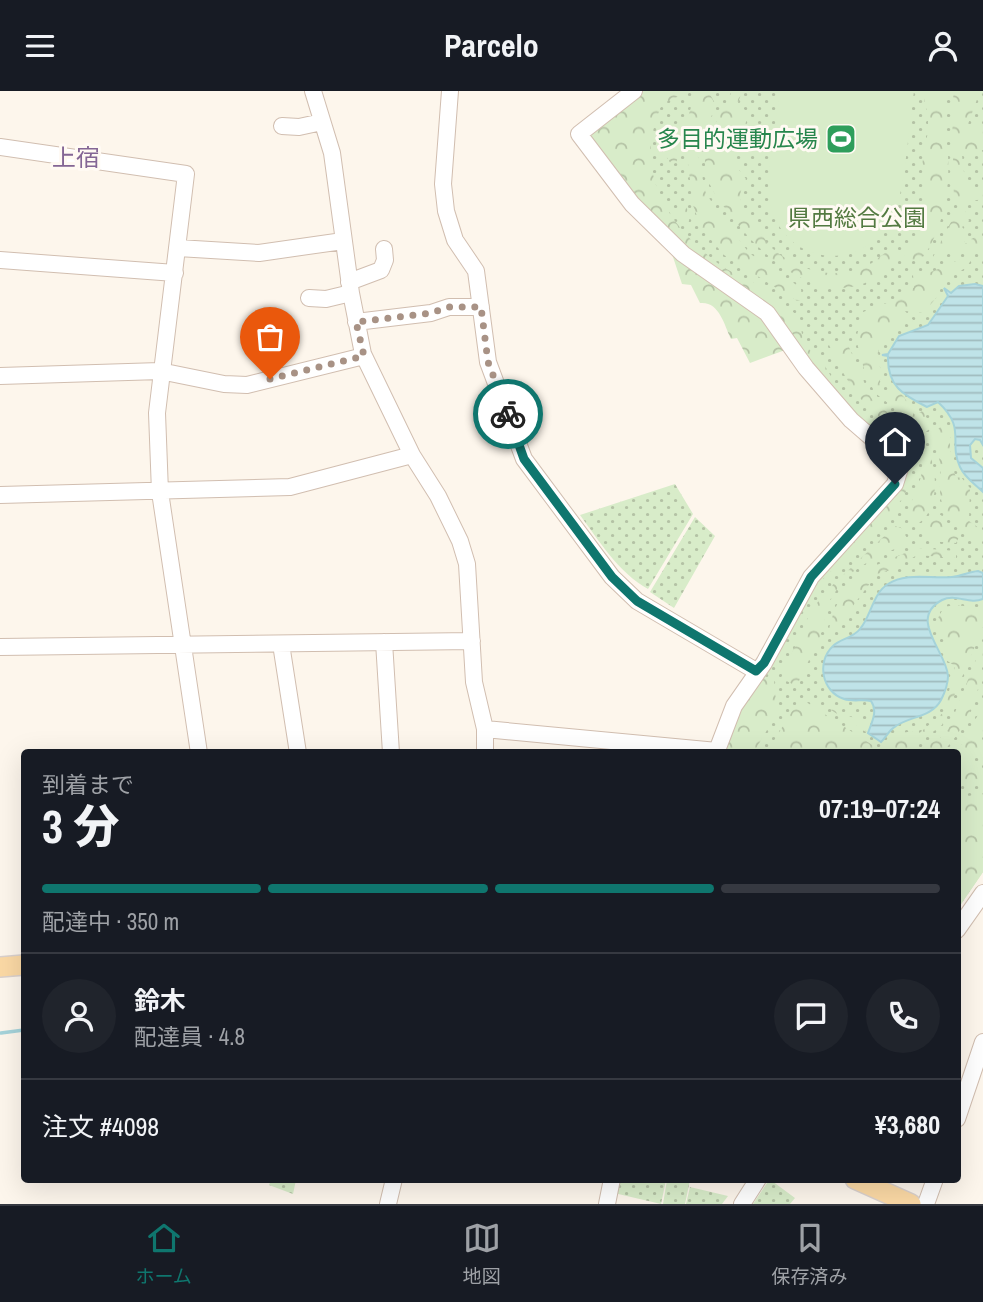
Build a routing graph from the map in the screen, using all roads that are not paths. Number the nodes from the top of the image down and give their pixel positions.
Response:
1 (313, 91) edge
2 (450, 91) edge
3 (634, 91) edge
4 (322, 122) junction
5 (282, 127) dead end
6 (0, 147) edge
7 (264, 235) dead end
8 (343, 241) junction
9 (178, 248) junction
10 (384, 249) dead end
11 (266, 252) junction
12 (0, 260) edge
13 (175, 273) junction
14 (350, 287) junction
15 (309, 298) dead end
16 (481, 307) junction
17 (356, 322) junction
18 (364, 356) junction
19 (160, 371) junction
20 (0, 376) edge
21 (412, 455) junction
22 (160, 492) junction
23 (0, 495) edge
24 (472, 641) junction
25 (384, 642) junction
26 (281, 644) junction
27 (183, 646) junction
28 (0, 647) edge
29 (756, 671) junction
30 (485, 729) junction
31 (198, 749) edge
32 (297, 749) edge
33 (391, 749) edge
34 (485, 749) edge
35 (686, 749) edge
36 (717, 749) edge
37 (983, 895) edge
38 (961, 925) edge
39 (21, 965) edge
40 (0, 967) edge
41 (983, 1042) edge
42 (961, 1107) edge
43 (393, 1183) edge
44 (611, 1183) edge
45 (755, 1183) edge
46 (864, 1183) edge
47 (934, 1183) edge
48 (388, 1204) edge
49 (607, 1204) edge
50 (742, 1204) edge
51 (911, 1204) edge
52 (926, 1204) edge

1 - 4 street
2 - 16 street
3 - 29 street
4 - 5 street
4 - 8 street
6 - 9 street
7 - 11 street
8 - 11 street
8 - 14 street
9 - 11 street
9 - 13 street
10 - 14 street
12 - 13 street
13 - 19 street
14 - 15 street
14 - 17 street
16 - 17 street
16 - 29 street
17 - 18 street
18 - 19 street
18 - 21 street
19 - 20 street
19 - 22 street
21 - 22 street
21 - 24 street
22 - 23 street
22 - 27 street
24 - 25 street
24 - 30 street
25 - 26 street
25 - 33 street
26 - 27 street
26 - 32 street
27 - 28 street
27 - 31 street
29 - 36 street
30 - 34 street
30 - 35 street
37 - 38 street
39 - 40 main road
41 - 42 street
43 - 48 street
44 - 49 street
45 - 50 street
46 - 51 main road
47 - 52 street

